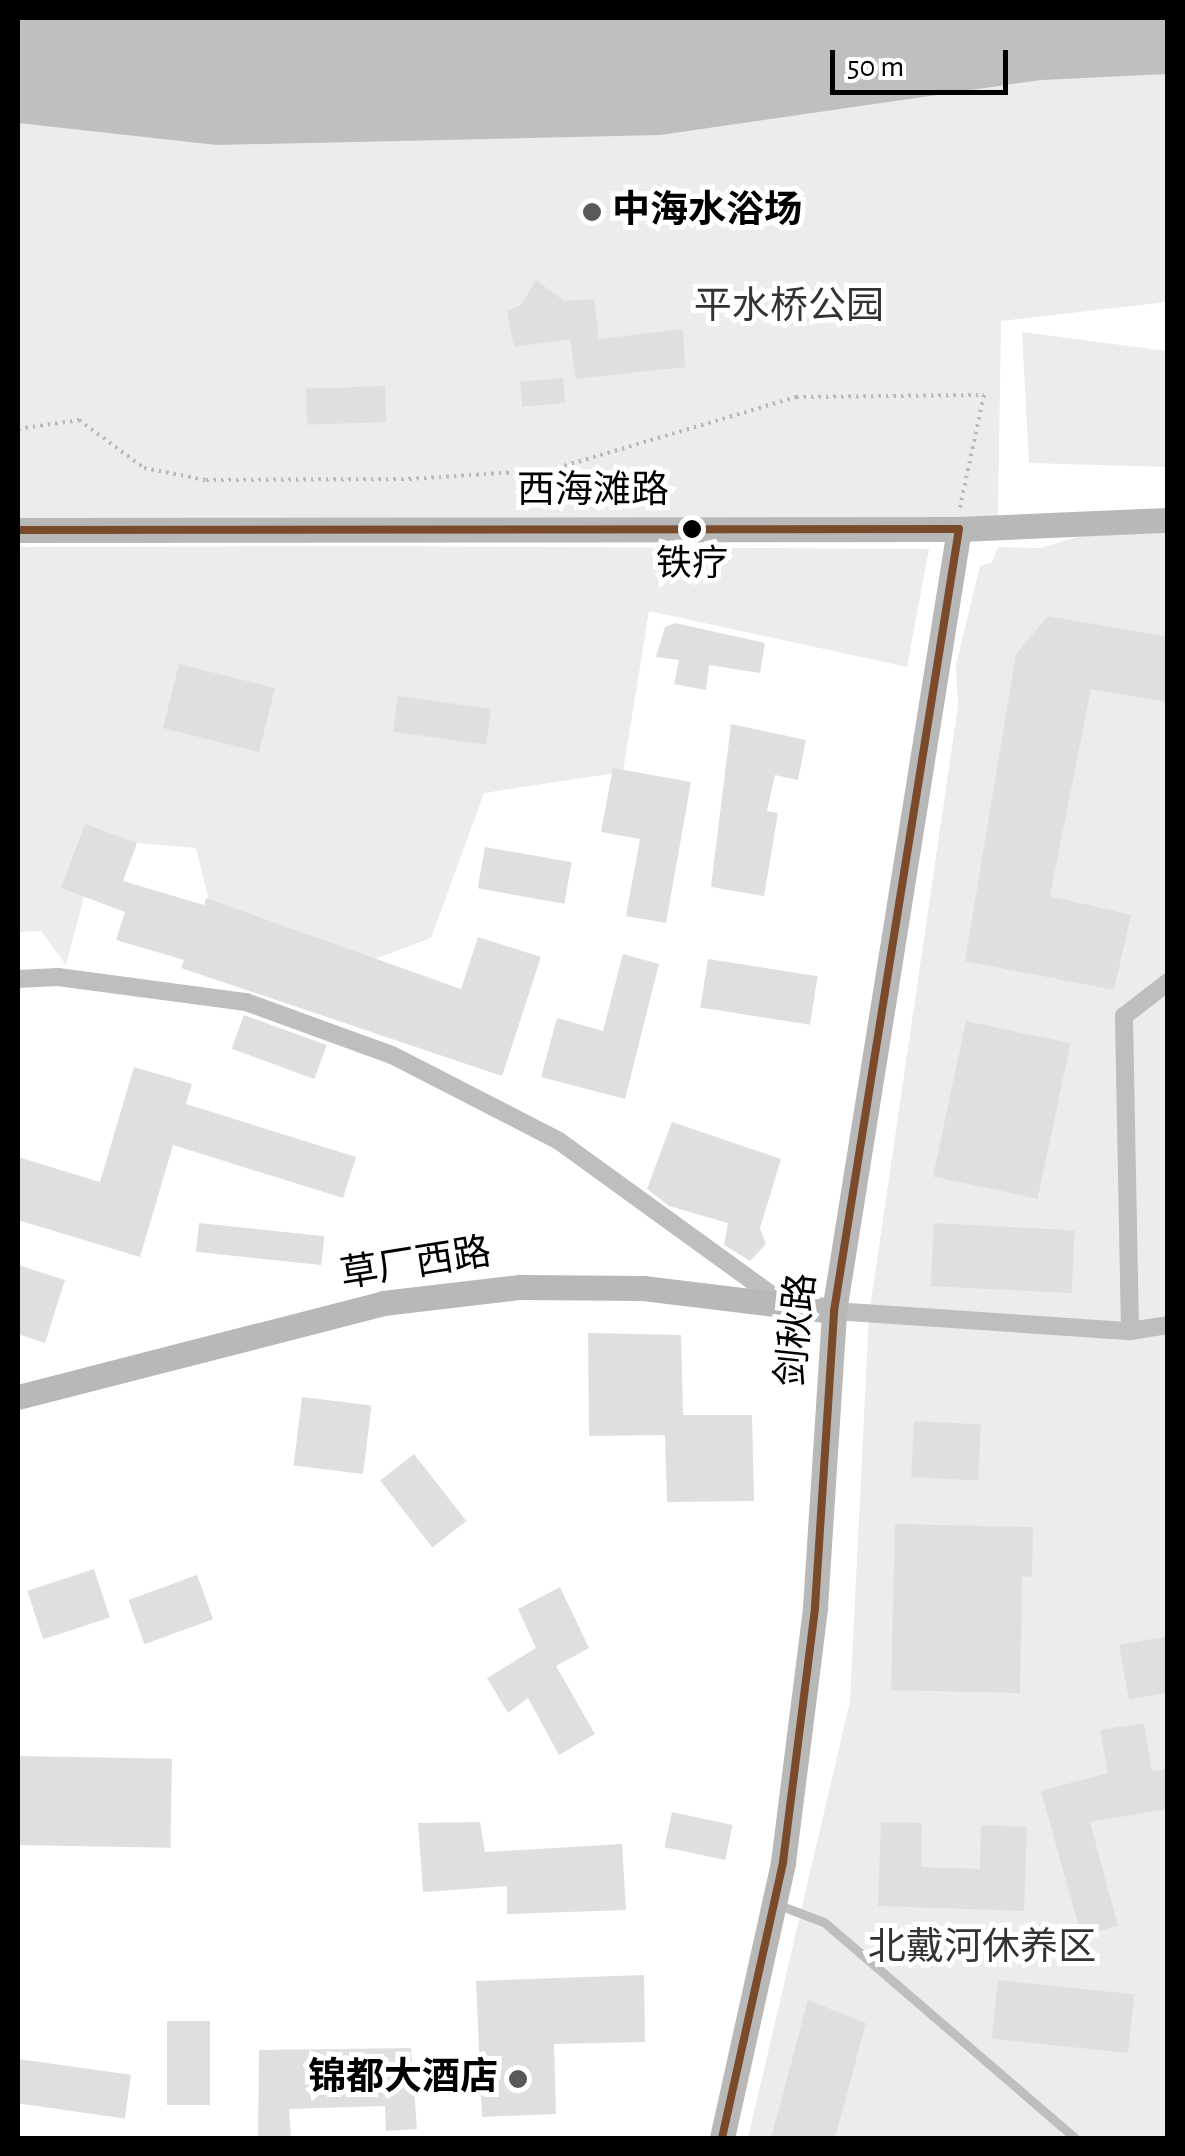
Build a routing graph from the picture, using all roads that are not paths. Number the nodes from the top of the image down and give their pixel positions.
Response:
1 (1168, 520) edge
2 (959, 529) junction
3 (18, 530) edge
4 (18, 979) edge
5 (1168, 982) edge
6 (784, 1305) junction
7 (834, 1311) junction
8 (1168, 1325) edge
9 (1130, 1331) junction
10 (18, 1397) edge
11 (774, 1904) junction
12 (722, 2138) edge
13 (1075, 2138) edge

1 - 2 main road, 西海滩路
2 - 3 main road, 西海滩路
2 - 7 main road, 剑秋路
4 - 6 street
5 - 9 street
6 - 7 main road, 草厂西路
6 - 10 main road, 草厂西路
7 - 9 street
7 - 11 main road, 剑秋路
8 - 9 street
11 - 12 main road, 剑秋路
11 - 13 lane

